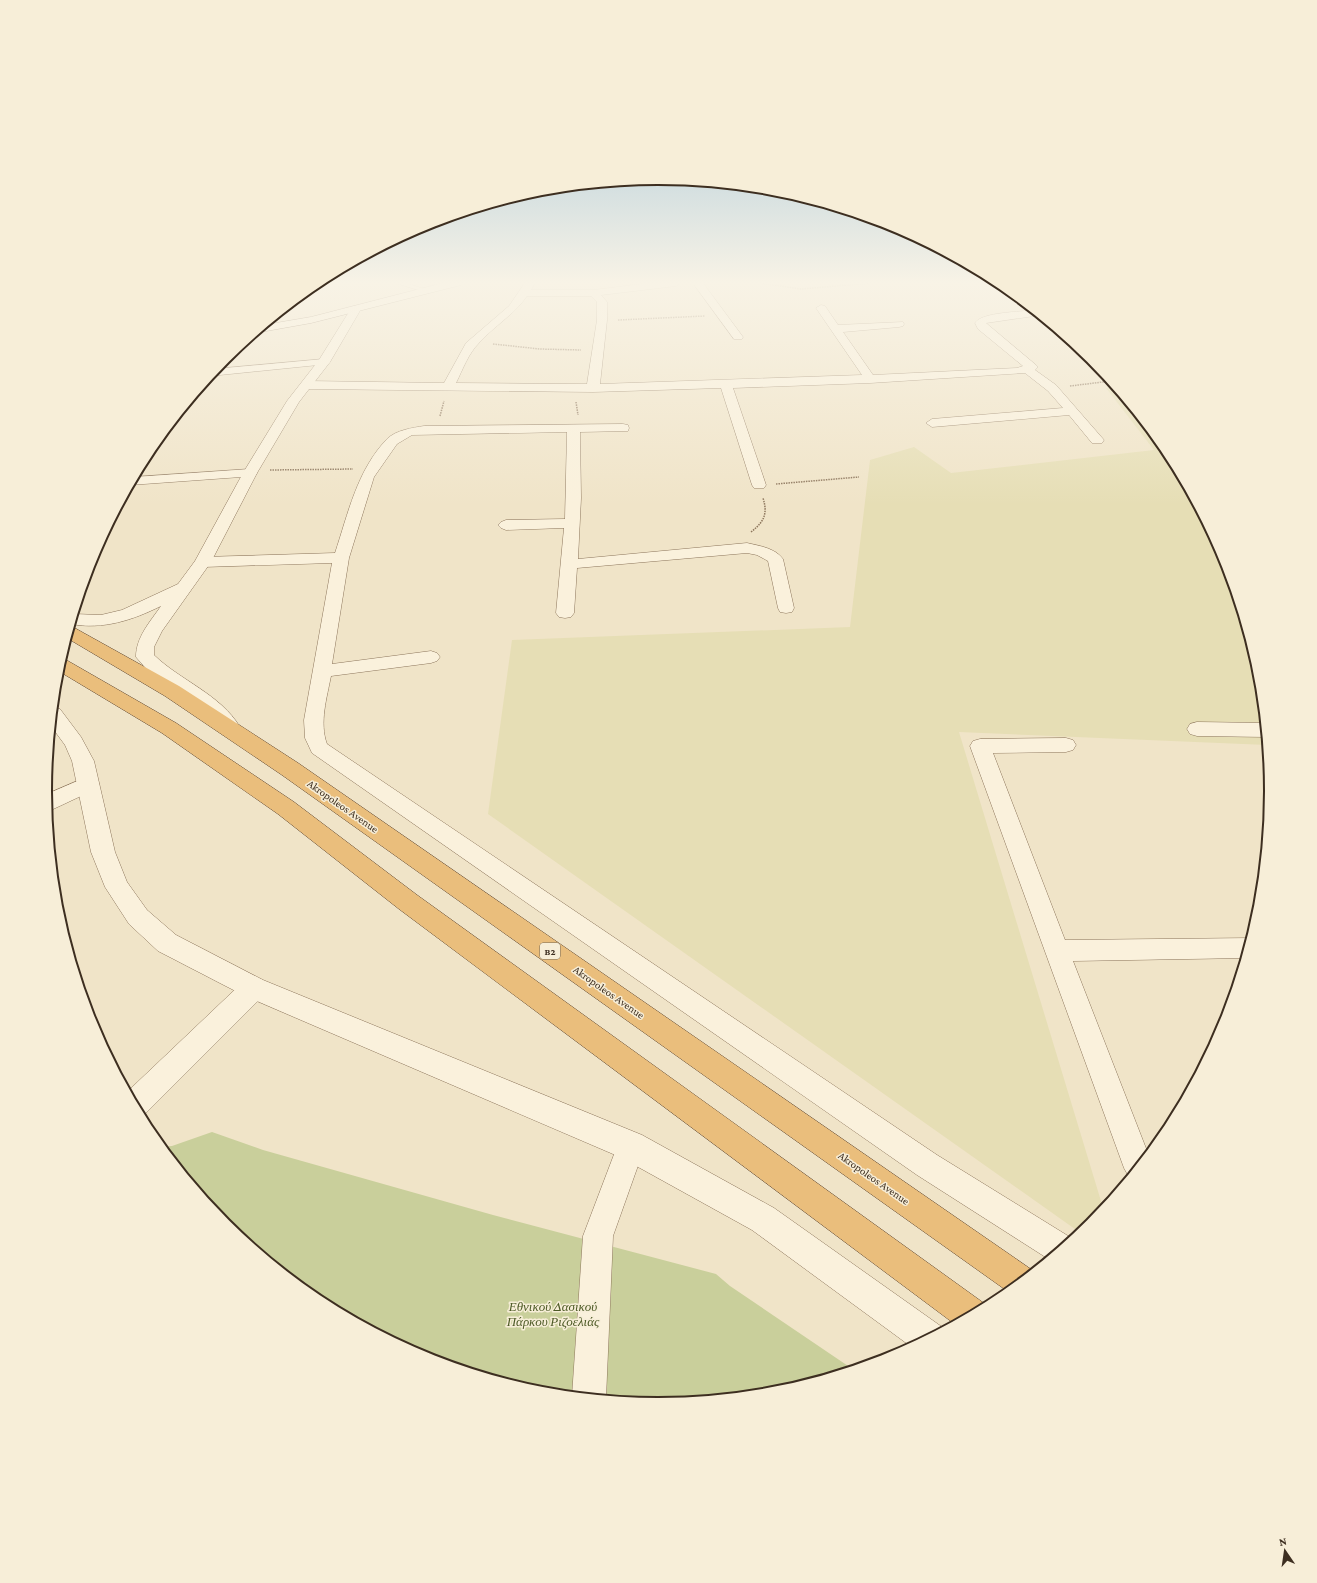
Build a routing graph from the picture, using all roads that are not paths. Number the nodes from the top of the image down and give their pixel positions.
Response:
1 (327, 357) edge
2 (465, 357) edge
3 (597, 357) edge
4 (855, 357) edge
5 (1021, 357) edge
6 (324, 362) junction
7 (1027, 369) junction
8 (222, 372) edge
9 (870, 379) junction
10 (307, 385) junction
11 (726, 385) junction
12 (448, 387) junction
13 (593, 388) junction
14 (1072, 411) junction
15 (932, 423) dead end
16 (623, 428) dead end
17 (576, 429) junction
18 (1097, 440) dead end
19 (251, 471) junction
20 (138, 481) edge
21 (759, 485) road end
22 (572, 523) junction
23 (506, 525) dead end
24 (341, 558) junction
25 (203, 562) junction
26 (570, 564) junction
27 (186, 583) junction
28 (786, 608) dead end
29 (565, 613) dead end
30 (78, 619) edge
31 (73, 634) edge
32 (432, 657) dead end
33 (65, 667) edge
34 (323, 671) junction
35 (56, 718) edge
36 (1197, 729) dead end
37 (1262, 730) edge
38 (235, 732) junction
39 (1066, 745) dead end
40 (89, 784) junction
41 (52, 801) edge
42 (1244, 947) edge
43 (1057, 951) junction
44 (254, 988) junction
45 (137, 1102) edge
46 (631, 1146) junction
47 (1137, 1164) edge
48 (1058, 1247) edge
49 (1019, 1279) edge
50 (969, 1313) edge
51 (925, 1336) edge
52 (589, 1394) edge

1 - 6 street
2 - 12 street
3 - 13 street
4 - 9 street
5 - 7 street
6 - 8 street
6 - 10 street
7 - 9 street
7 - 14 street
9 - 11 street
10 - 12 street
10 - 19 street
11 - 13 street
11 - 21 street
12 - 13 street
14 - 15 street
14 - 18 street
16 - 17 street
17 - 22 street
17 - 24 street
19 - 20 street
19 - 25 street
22 - 23 street
22 - 26 street
24 - 25 street
24 - 34 street
25 - 27 street
26 - 28 street
26 - 29 street
27 - 30 street
27 - 38 street
31 - 38 highway, Akropoleos Avenue / B2
32 - 34 street
33 - 50 highway
34 - 48 street
35 - 40 street
36 - 37 street
38 - 49 highway, Akropoleos Avenue / B2
39 - 43 street
40 - 41 street
40 - 44 street
42 - 43 street
43 - 47 street
44 - 45 street
44 - 46 street
46 - 51 street
46 - 52 street

